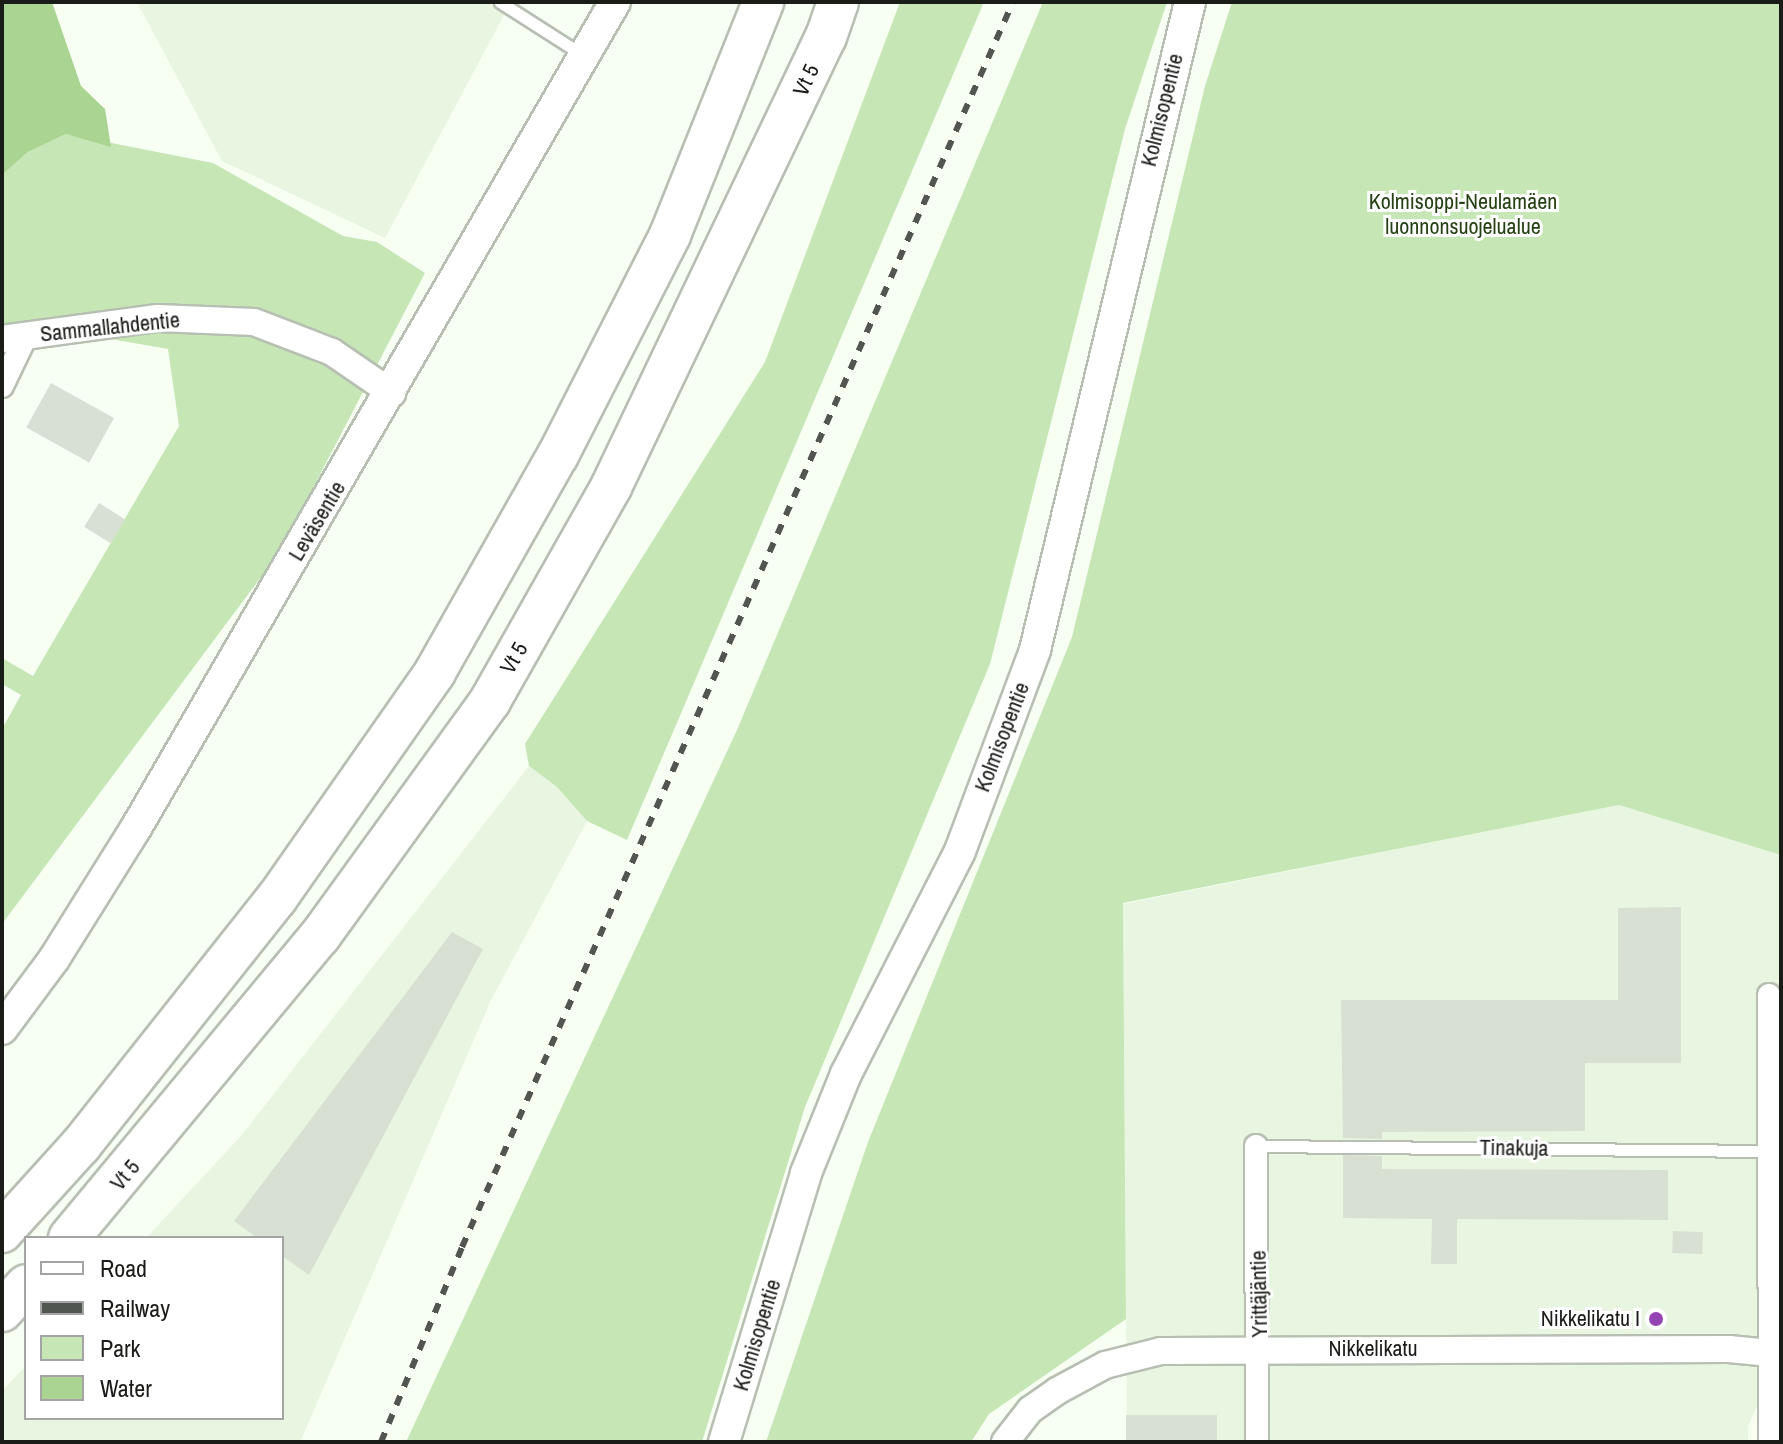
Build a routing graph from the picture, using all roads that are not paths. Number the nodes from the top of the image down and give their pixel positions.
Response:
1 (500, 2) edge
2 (615, 2) edge
3 (763, 2) edge
4 (838, 2) edge
5 (1190, 2) edge
6 (586, 57) junction
7 (14, 337) edge
8 (2, 386) edge
9 (392, 393) junction
10 (1769, 995) dead end
11 (2, 1029) edge
12 (1256, 1146) joint
13 (1771, 1151) junction
14 (2, 1232) edge
15 (71, 1236) edge
16 (24, 1287) edge
17 (2, 1311) edge
18 (1259, 1350) junction
19 (1776, 1353) edge
20 (724, 1442) edge
21 (1005, 1442) edge
22 (1257, 1442) edge
23 (1770, 1442) edge

1 - 6 lane
2 - 6 main road, Leväsentie
3 - 14 highway
4 - 15 highway, Vt 5
5 - 20 main road, Kolmisopentie
6 - 9 main road, Leväsentie
7 - 8 street
7 - 9 street, Sammallahdentie
9 - 11 main road, Leväsentie
10 - 13 street
12 - 13 lane, Tinakuja
12 - 18 street, Yrittäjäntie
13 - 19 street
16 - 17 highway
18 - 19 street, Nikkelikatu
18 - 21 street, Nikkelikatu
18 - 22 street, Yrittäjäntie
19 - 23 street

